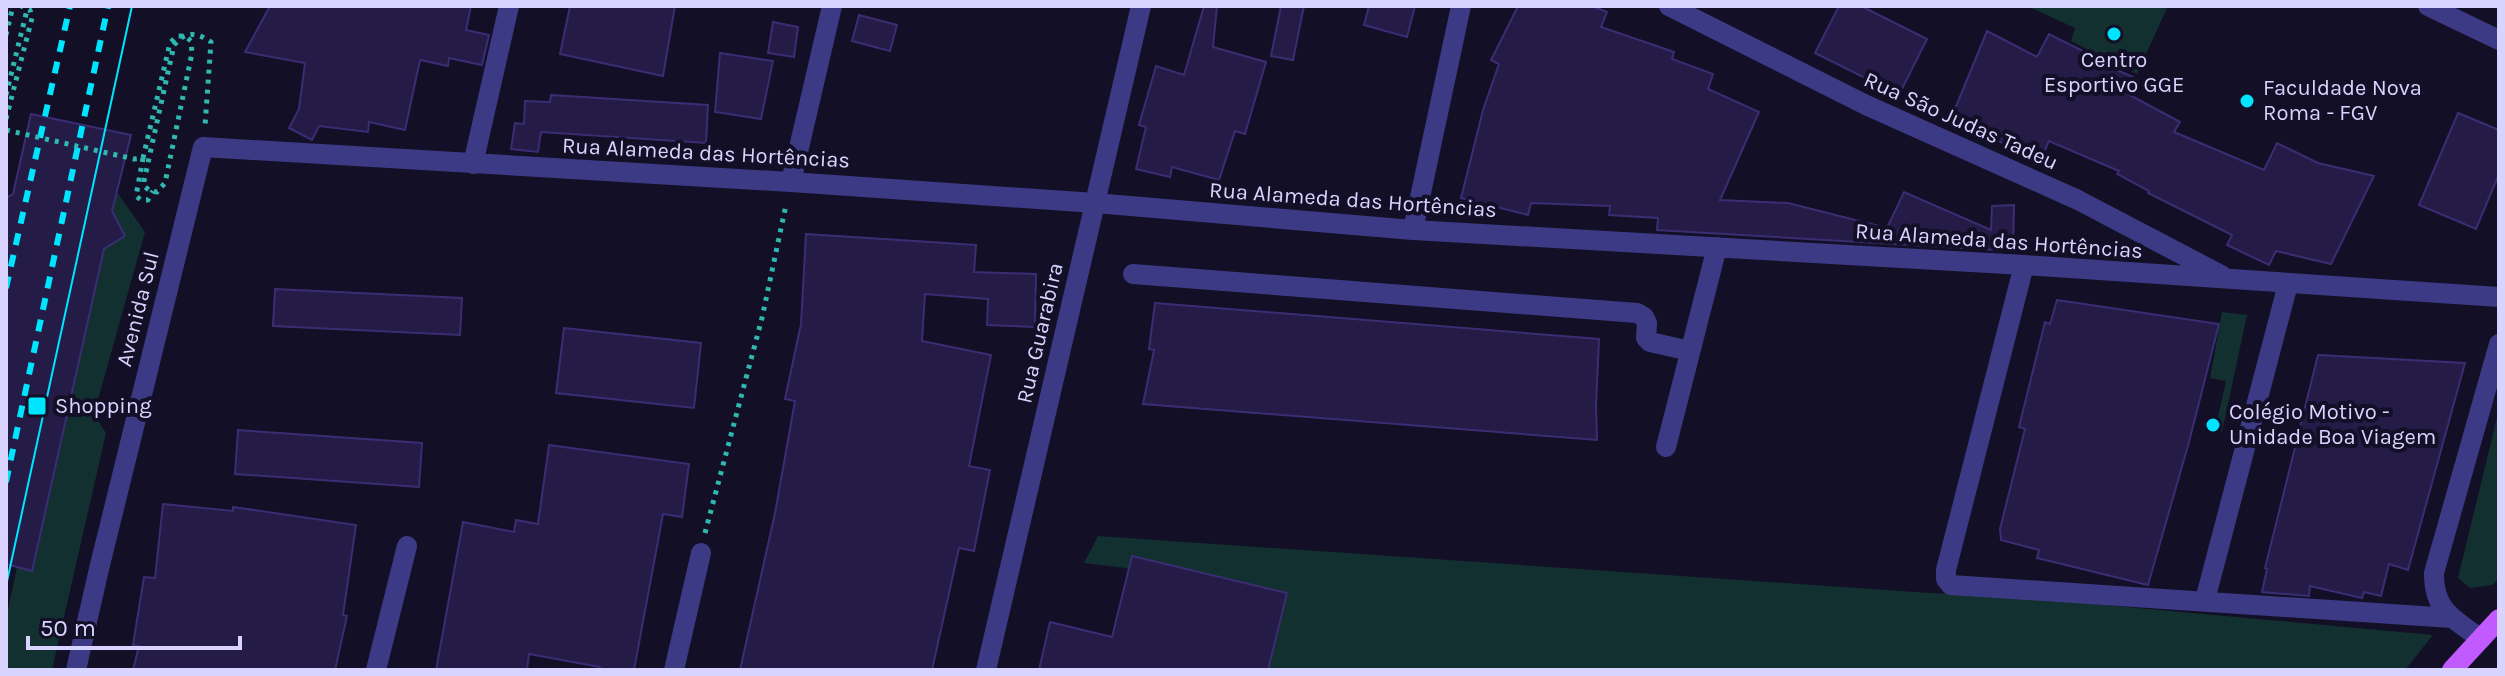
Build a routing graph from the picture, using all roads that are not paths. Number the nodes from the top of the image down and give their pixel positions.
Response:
1 (509, 6) edge
2 (832, 6) edge
3 (1141, 6) edge
4 (1461, 6) edge
5 (1669, 6) edge
6 (2429, 6) edge
7 (2499, 40) edge
8 (203, 147) joint
9 (473, 164) junction
10 (791, 182) junction
11 (1095, 203) junction
12 (1413, 230) junction
13 (1717, 247) junction
14 (2024, 265) junction
15 (1133, 274) dead end
16 (2232, 280) junction
17 (2288, 284) junction
18 (2499, 297) edge
19 (2499, 344) edge
20 (1690, 351) junction
21 (1666, 447) dead end
22 (407, 546) dead end
23 (701, 553) road end
24 (2205, 600) junction
25 (2452, 618) junction
26 (2499, 619) edge
27 (2481, 639) junction
28 (76, 670) edge
29 (376, 670) edge
30 (674, 670) edge
31 (986, 670) edge
32 (2452, 670) edge

1 - 9 street
2 - 10 street
3 - 11 street, Rua Guarabira
4 - 12 street
5 - 16 street, Rua São Judas Tadeu
6 - 7 street
8 - 9 street, Rua Alameda das Hortências
8 - 28 street, Avenida Sul
9 - 10 street, Rua Alameda das Hortências
10 - 11 street, Rua Alameda das Hortências
11 - 12 street, Rua Alameda das Hortências
11 - 31 street, Rua Guarabira
12 - 13 street, Rua Alameda das Hortências
13 - 14 street, Rua Alameda das Hortências
13 - 20 street
14 - 16 street, Rua Alameda das Hortências
14 - 24 street
15 - 20 street
16 - 17 street, Rua Alameda das Hortências
17 - 18 street, Rua Alameda das Hortências
17 - 24 street
19 - 25 street
20 - 21 street
22 - 29 street
23 - 30 street
24 - 25 street
25 - 27 street
26 - 27 main road
27 - 32 main road

